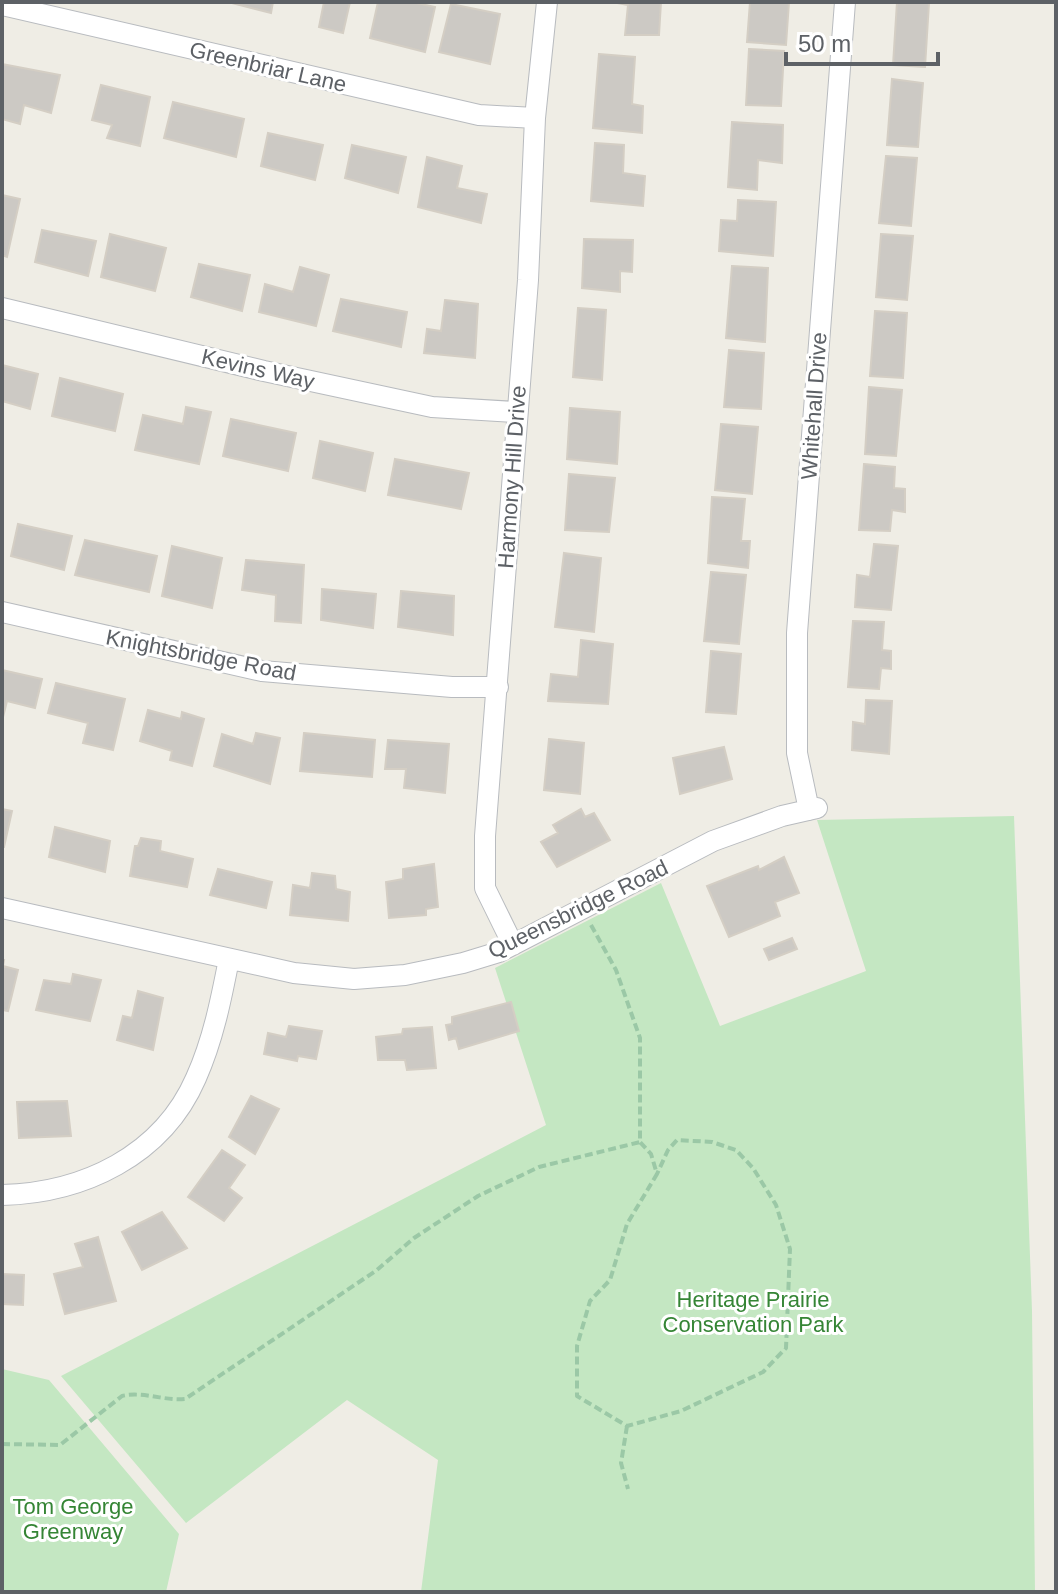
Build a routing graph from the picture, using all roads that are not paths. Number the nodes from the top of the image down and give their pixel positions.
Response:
1 (547, 2) edge
2 (845, 2) edge
3 (2, 5) edge
4 (535, 118) junction
5 (2, 308) edge
6 (516, 412) junction
7 (2, 612) edge
8 (498, 687) junction
9 (813, 809) joint
10 (2, 908) edge
11 (513, 945) junction
12 (229, 959) junction
13 (2, 1195) edge

1 - 4 street, Harmony Hill Drive
2 - 9 street, Whitehall Drive
3 - 4 street, Greenbriar Lane
4 - 6 street, Harmony Hill Drive
5 - 6 street, Kevins Way
6 - 8 street, Harmony Hill Drive
7 - 8 street, Knightsbridge Road
8 - 11 street, Harmony Hill Drive
9 - 11 street, Queensbridge Road
10 - 12 street, Queensbridge Road
11 - 12 street, Queensbridge Road
12 - 13 street

